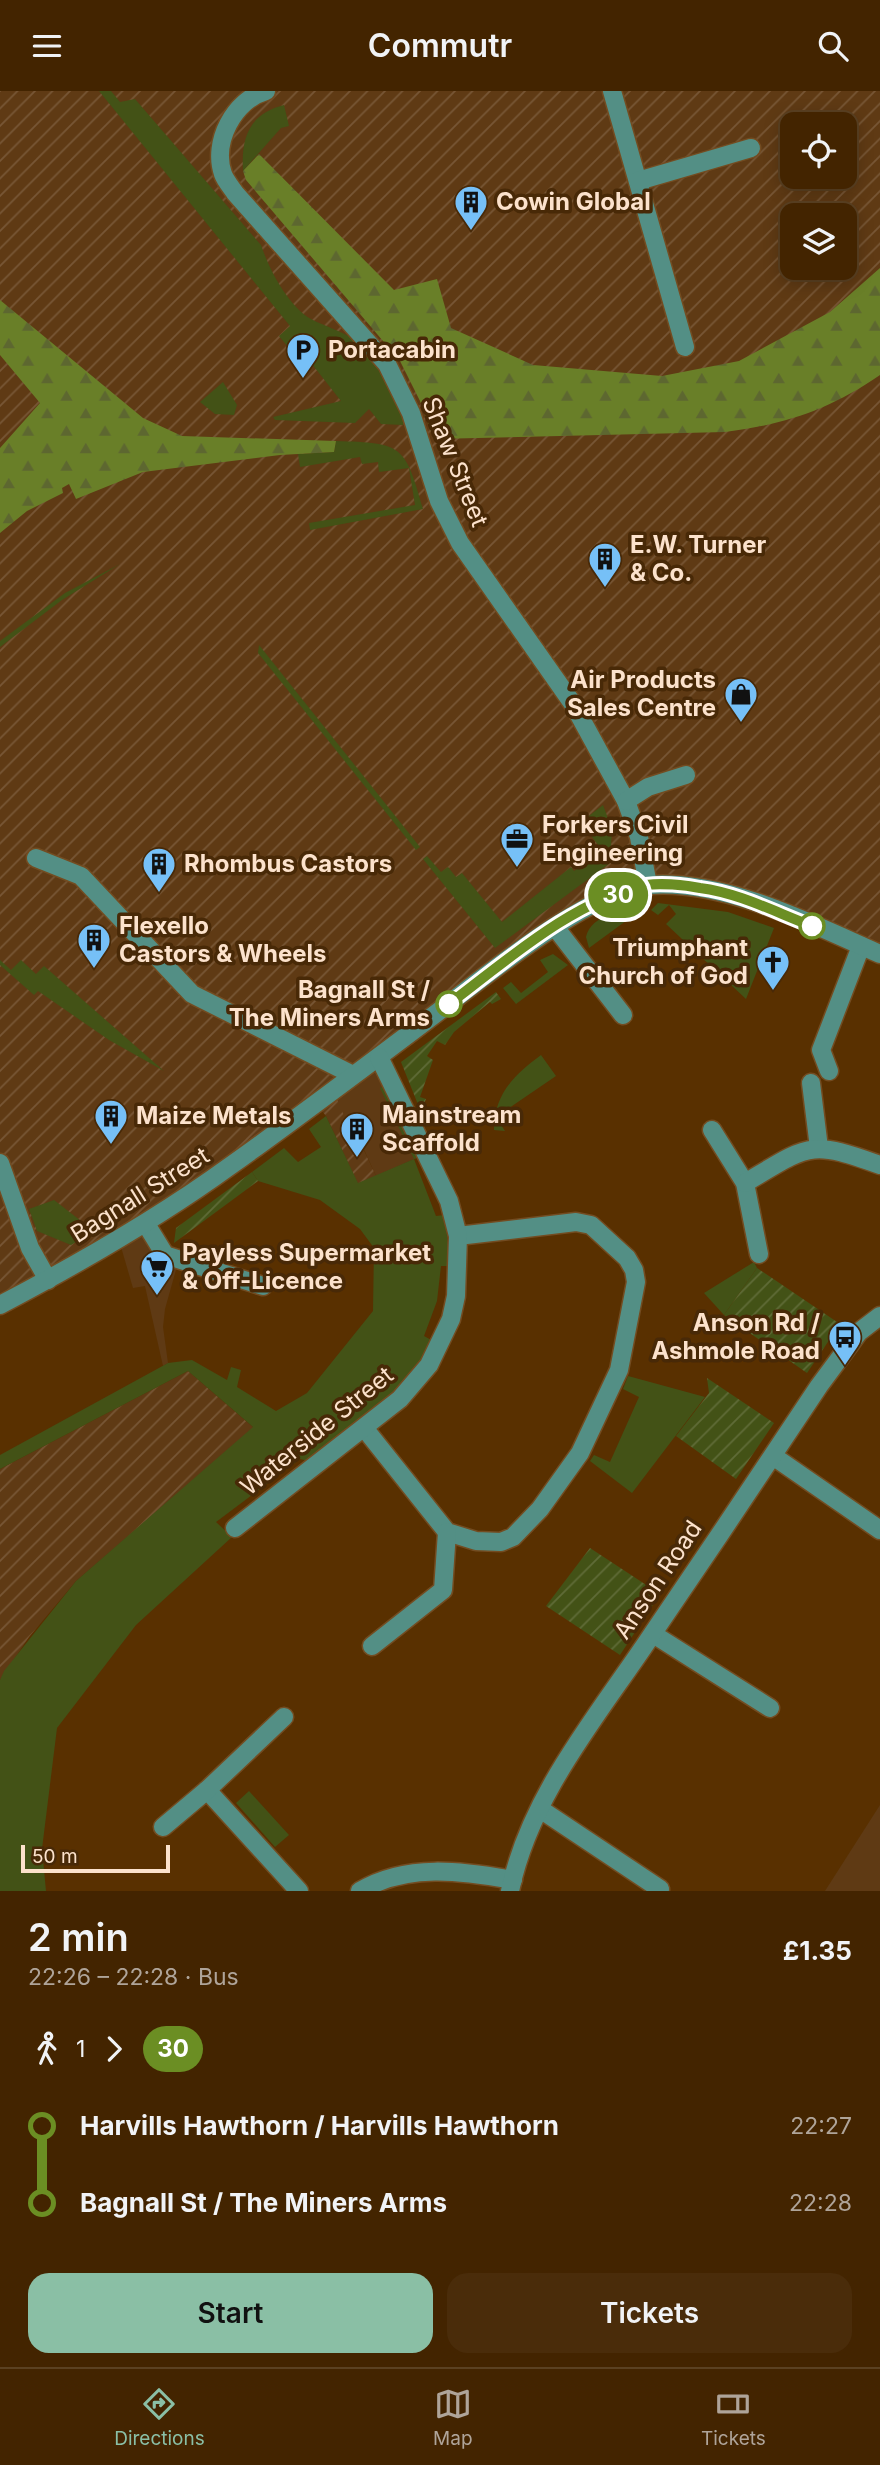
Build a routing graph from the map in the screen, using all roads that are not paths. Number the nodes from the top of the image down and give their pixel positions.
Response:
1 (266, 91) edge
2 (612, 91) edge
3 (751, 148) dead end
4 (638, 181) junction
5 (685, 347) dead end
6 (686, 775) dead end
7 (626, 801) junction
8 (36, 858) dead end
9 (648, 885) junction
10 (555, 927) junction
11 (861, 946) junction
12 (880, 954) edge
13 (623, 1016) dead end
14 (379, 1057) junction
15 (829, 1071) dead end
16 (353, 1075) junction
17 (811, 1083) dead end
18 (712, 1130) dead end
19 (819, 1148) junction
20 (0, 1163) edge
21 (880, 1165) edge
22 (746, 1183) junction
23 (146, 1224) junction
24 (458, 1236) junction
25 (760, 1254) dead end
26 (48, 1280) junction
27 (263, 1286) dead end
28 (0, 1305) edge
29 (880, 1316) edge
30 (365, 1429) junction
31 (773, 1456) junction
32 (235, 1528) dead end
33 (880, 1530) edge
34 (447, 1532) junction
35 (653, 1634) junction
36 (372, 1647) dead end
37 (770, 1708) dead end
38 (284, 1717) dead end
39 (207, 1790) junction
40 (540, 1809) junction
41 (163, 1827) dead end
42 (512, 1885) edge
43 (660, 1889) dead end
44 (299, 1891) edge
45 (360, 1891) edge

1 - 7 street, Shaw Street
2 - 4 street
3 - 4 street
4 - 5 street
6 - 7 street
7 - 9 street, Shaw Street
8 - 16 street
9 - 10 street, Bagnall Street
9 - 11 street
10 - 13 street
10 - 14 street, Bagnall Street
11 - 12 street
11 - 15 street
14 - 16 street, Bagnall Street
14 - 24 street, Waterside Street
16 - 23 street, Bagnall Street
17 - 19 street
18 - 22 street
19 - 21 street
19 - 22 street
20 - 26 street
22 - 25 street
23 - 26 street, Bagnall Street
23 - 27 street
24 - 30 street, Waterside Street
24 - 34 street
26 - 28 street, Bagnall Street
29 - 31 street, Anson Road
30 - 32 street, Waterside Street
30 - 34 street
31 - 33 street
31 - 35 street, Anson Road
34 - 36 street
35 - 37 street
35 - 40 street, Anson Road
38 - 39 street
39 - 41 street
39 - 44 street
40 - 42 street, Anson Road
40 - 43 street
42 - 45 street

